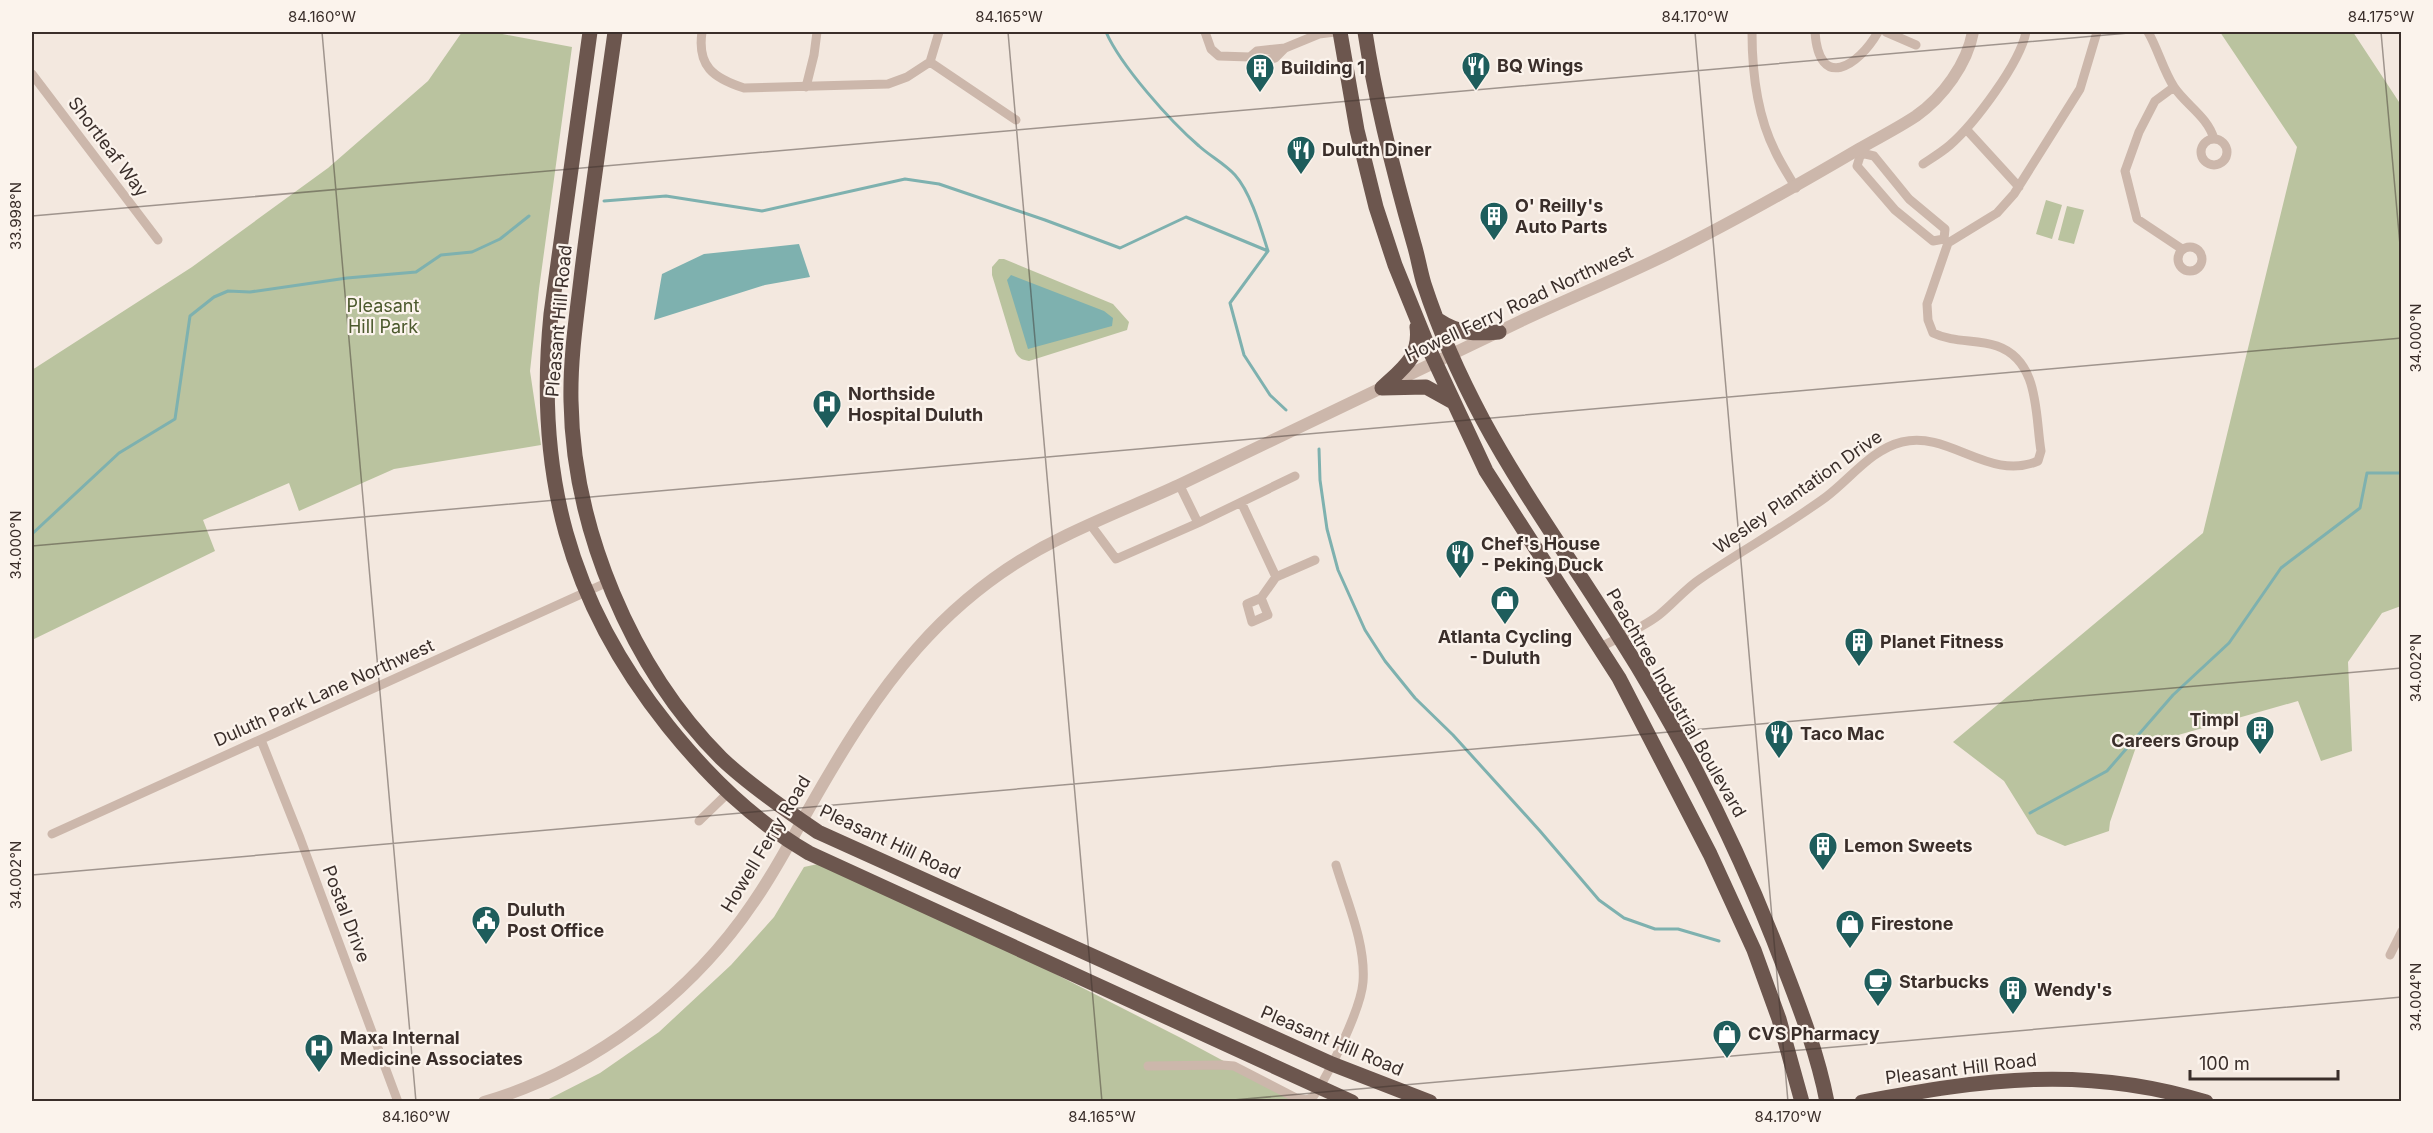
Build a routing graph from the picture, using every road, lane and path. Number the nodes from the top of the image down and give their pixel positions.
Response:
1 (590, 32) edge
2 (615, 32) edge
3 (702, 32) edge
4 (817, 32) edge
5 (939, 32) edge
6 (1204, 32) edge
7 (1335, 32) edge
8 (1340, 32) edge
9 (1365, 32) edge
10 (1752, 32) edge
11 (1815, 32) edge
12 (1878, 32) edge
13 (1886, 32) edge
14 (1973, 32) edge
15 (2026, 32) edge
16 (2097, 32) edge
17 (2148, 32) edge
18 (1916, 45) dead end
19 (930, 62) junction
20 (32, 74) edge
21 (806, 87) junction
22 (2174, 87) junction
23 (1016, 120) dead end
24 (1966, 129) junction
25 (2214, 139) dead end
26 (1860, 151) junction
27 (1923, 164) dead end
28 (1897, 185) junction
29 (2019, 187) junction
30 (1796, 188) junction
31 (1883, 198) junction
32 (158, 240) dead end
33 (1946, 241) junction
34 (2182, 249) dead end
35 (1416, 319) junction
36 (1438, 320) junction
37 (1499, 332) junction
38 (1453, 356) junction
39 (1436, 364) junction
40 (1382, 388) junction
41 (1453, 402) junction
42 (1295, 476) dead end
43 (1179, 484) junction
44 (1241, 502) junction
45 (1198, 523) junction
46 (1090, 524) junction
47 (1033, 552) joint
48 (1315, 560) dead end
49 (1276, 577) junction
50 (609, 582) junction
51 (586, 592) junction
52 (1261, 598) dead end
53 (1619, 637) junction
54 (1599, 648) junction
55 (261, 740) junction
56 (728, 793) junction
57 (699, 821) dead end
58 (802, 821) junction
59 (52, 834) dead end
60 (790, 842) junction
61 (1336, 865) dead end
62 (2402, 931) edge
63 (2390, 955) dead end
64 (1332, 1064) junction
65 (1148, 1066) dead end
66 (1320, 1087) junction
67 (398, 1101) edge
68 (484, 1101) edge
69 (1352, 1101) edge
70 (1430, 1101) edge
71 (1802, 1101) edge
72 (1827, 1101) edge
73 (1862, 1101) edge
74 (2206, 1101) edge

1 - 51 highway, Pleasant Hill Road
2 - 50 highway, Pleasant Hill Road
3 - 21 street
4 - 21 street
5 - 19 street
6 - 7 street
8 - 35 highway, Peachtree Industrial Boulevard
9 - 36 highway, Peachtree Industrial Boulevard
10 - 30 street
11 - 12 street
13 - 18 street
14 - 26 street, Howell Ferry Road Northwest
15 - 24 street
16 - 29 street
17 - 22 street
19 - 21 street
19 - 23 street
20 - 32 street, Shortleaf Way
22 - 25 street
22 - 34 street
24 - 27 street
24 - 29 street
26 - 28 street
26 - 30 street, Howell Ferry Road Northwest
26 - 31 street
28 - 31 street
28 - 33 street
29 - 33 street
30 - 37 street, Howell Ferry Road Northwest
31 - 33 street
33 - 53 street, Wesley Plantation Drive
35 - 39 highway, Peachtree Industrial Boulevard
35 - 40 highway
36 - 37 highway
36 - 38 highway, Peachtree Industrial Boulevard
37 - 38 street, Howell Ferry Road Northwest
38 - 39 street, Howell Ferry Road Northwest
38 - 53 highway, Peachtree Industrial Boulevard
39 - 40 street, Howell Ferry Road Northwest
39 - 41 highway, Peachtree Industrial Boulevard
40 - 41 highway
40 - 43 street, Howell Ferry Road Northwest
41 - 54 highway, Peachtree Industrial Boulevard
42 - 44 street
43 - 45 street
43 - 46 street, Howell Ferry Road Northwest
44 - 45 street
44 - 49 street
45 - 46 street
46 - 47 street, Howell Ferry Road Northwest
47 - 58 street, Howell Ferry Road
48 - 49 street
49 - 52 street
50 - 51 street, Duluth Park Lane Northwest
50 - 58 highway, Pleasant Hill Road
51 - 55 street, Duluth Park Lane Northwest
51 - 56 highway, Pleasant Hill Road
53 - 54 street
53 - 72 highway, Peachtree Industrial Boulevard
54 - 71 highway, Peachtree Industrial Boulevard
55 - 59 street, Duluth Park Lane Northwest
55 - 67 street, Postal Drive
56 - 57 street
56 - 60 highway, Pleasant Hill Road
58 - 60 street, Howell Ferry Road
58 - 64 highway, Pleasant Hill Road
60 - 66 highway, Pleasant Hill Road
60 - 68 street, Howell Ferry Road
61 - 64 street
62 - 63 street
64 - 66 street
64 - 70 highway, Pleasant Hill Road
65 - 66 street
66 - 69 highway, Pleasant Hill Road
73 - 74 highway, Pleasant Hill Road

